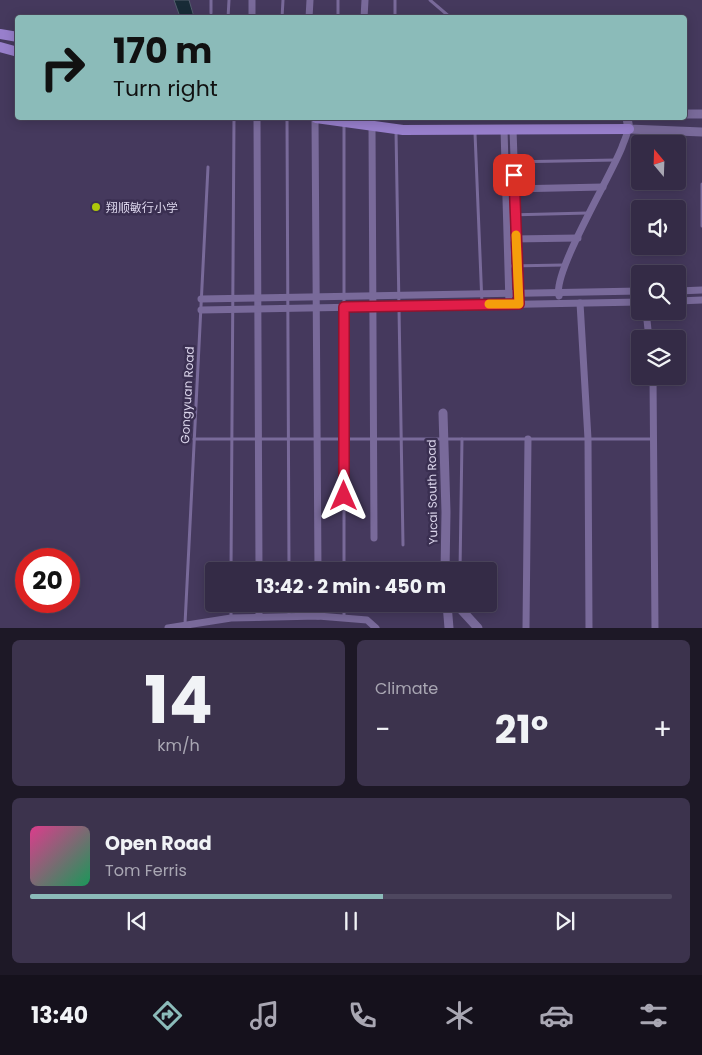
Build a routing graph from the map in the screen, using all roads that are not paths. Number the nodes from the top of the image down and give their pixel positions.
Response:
1 (211, 0) edge
2 (229, 0) edge
3 (252, 0) edge
4 (283, 0) edge
5 (310, 0) edge
6 (338, 0) edge
7 (365, 0) edge
8 (395, 0) edge
9 (430, 0) edge
10 (211, 13) dead end
11 (228, 15) edge
12 (252, 15) edge
13 (282, 15) edge
14 (309, 15) edge
15 (338, 15) edge
16 (364, 15) edge
17 (395, 15) edge
18 (448, 15) edge
19 (0, 34) edge
20 (15, 36) edge
21 (0, 47) edge
22 (15, 51) edge
23 (687, 114) edge
24 (702, 114) edge
25 (234, 120) edge
26 (257, 120) edge
27 (287, 120) edge
28 (316, 120) edge
29 (330, 120) edge
30 (628, 120) edge
31 (344, 122) junction
32 (372, 126) junction
33 (396, 129) junction
34 (508, 129) junction
35 (629, 129) junction
36 (475, 130) junction
37 (702, 132) edge
38 (617, 160) junction
39 (505, 162) junction
40 (514, 162) junction
41 (208, 167) dead end
42 (702, 184) edge
43 (603, 187) junction
44 (506, 189) junction
45 (515, 189) junction
46 (591, 213) junction
47 (506, 215) junction
48 (516, 215) junction
49 (702, 226) edge
50 (578, 238) junction
51 (517, 239) junction
52 (507, 240) junction
53 (564, 265) junction
54 (508, 266) junction
55 (518, 266) junction
56 (702, 290) edge
57 (631, 291) edge
58 (686, 291) edge
59 (519, 293) junction
60 (558, 293) junction
61 (482, 294) junction
62 (509, 294) junction
63 (344, 296) junction
64 (373, 296) junction
65 (399, 296) junction
66 (288, 297) junction
67 (316, 297) junction
68 (233, 298) junction
69 (258, 298) junction
70 (201, 299) junction
71 (702, 300) edge
72 (686, 301) edge
73 (631, 302) edge
74 (561, 303) junction
75 (580, 303) junction
76 (482, 304) junction
77 (509, 304) junction
78 (519, 304) junction
79 (373, 306) junction
80 (399, 306) junction
81 (344, 307) junction
82 (258, 308) junction
83 (288, 308) junction
84 (316, 308) junction
85 (233, 309) junction
86 (201, 310) junction
87 (653, 385) edge
88 (443, 413) dead end
89 (194, 439) junction
90 (232, 439) junction
91 (258, 439) junction
92 (288, 439) junction
93 (317, 439) junction
94 (344, 439) junction
95 (374, 439) junction
96 (402, 439) junction
97 (444, 439) junction
98 (462, 439) junction
99 (528, 439) junction
100 (588, 439) junction
101 (655, 439) junction
102 (374, 538) dead end
103 (403, 545) dead end
104 (232, 562) edge
105 (258, 562) edge
106 (289, 562) edge
107 (318, 562) edge
108 (344, 562) edge
109 (445, 562) edge
110 (460, 562) edge
111 (231, 612) edge
112 (259, 612) edge
113 (289, 612) edge
114 (318, 612) edge
115 (344, 612) edge
116 (448, 612) edge
117 (464, 612) edge
118 (318, 616) junction
119 (259, 617) junction
120 (289, 617) junction
121 (231, 618) junction
122 (344, 618) junction
123 (185, 625) junction
124 (168, 628) edge
125 (376, 628) edge
126 (449, 628) edge
127 (478, 628) edge
128 (526, 628) edge
129 (589, 628) edge
130 (655, 628) edge

1 - 10 lane
2 - 11 lane
3 - 12 street
4 - 13 lane
5 - 14 street
6 - 15 lane
7 - 16 street
8 - 17 lane
9 - 18 lane
19 - 20 main road
21 - 22 main road
23 - 24 street
25 - 68 lane
26 - 69 street
27 - 66 lane
28 - 67 street
29 - 31 main road
30 - 35 street
31 - 32 main road
31 - 63 lane
32 - 33 main road
32 - 64 street
33 - 36 main road
33 - 65 lane
34 - 35 main road
34 - 36 main road
34 - 39 street
34 - 40 street
35 - 37 street
35 - 38 street
36 - 61 lane
38 - 40 lane
38 - 43 street
39 - 40 lane
39 - 44 street
40 - 45 street
41 - 70 lane, Gongyuan Road
42 - 49 lane
43 - 45 street
43 - 46 street
44 - 45 street
44 - 47 street
45 - 48 street
46 - 48 lane
46 - 50 street
47 - 48 lane
47 - 52 street
48 - 51 street
50 - 51 street
50 - 53 street
51 - 52 street
51 - 55 street
52 - 54 street
53 - 55 lane
53 - 60 street
54 - 55 lane
54 - 62 street
55 - 59 street
56 - 58 street
57 - 60 street
59 - 60 street
59 - 62 street
59 - 78 street
60 - 74 street
61 - 62 street
61 - 65 street
61 - 76 lane
62 - 77 street
63 - 64 street
63 - 67 street
63 - 81 lane
64 - 65 street
64 - 79 street
65 - 80 lane
66 - 67 street
66 - 69 street
66 - 83 lane
67 - 84 street
68 - 69 street
68 - 70 street
68 - 85 lane
69 - 82 street
70 - 86 lane, Gongyuan Road
71 - 72 street
73 - 75 street
74 - 75 street
74 - 78 street
75 - 100 street
76 - 77 street
76 - 80 street
77 - 78 street
79 - 80 street
79 - 81 street
79 - 95 street
80 - 96 lane
81 - 84 street
81 - 94 lane
82 - 83 street
82 - 85 street
82 - 91 street
83 - 84 street
83 - 92 lane
84 - 93 street
85 - 86 street
85 - 90 lane
86 - 89 lane, Gongyuan Road
87 - 101 street
88 - 97 street, Yucai South Road
89 - 90 lane
89 - 123 lane, Gongyuan Road
90 - 91 lane
90 - 104 lane
91 - 92 lane
91 - 105 street
92 - 93 lane
92 - 106 lane
93 - 94 lane
93 - 107 street
94 - 95 lane
94 - 108 lane
95 - 96 lane
95 - 102 street
96 - 97 lane
96 - 103 lane
97 - 98 lane
97 - 109 street, Yucai South Road
98 - 99 lane
98 - 110 lane
99 - 100 lane
99 - 128 street
100 - 101 lane
100 - 129 street
101 - 130 street
111 - 121 lane
112 - 119 street
113 - 120 lane
114 - 118 street
115 - 122 lane
116 - 126 street
117 - 127 street
118 - 120 street
118 - 122 street
119 - 120 street
119 - 121 street
121 - 123 street
122 - 125 street
123 - 124 street

